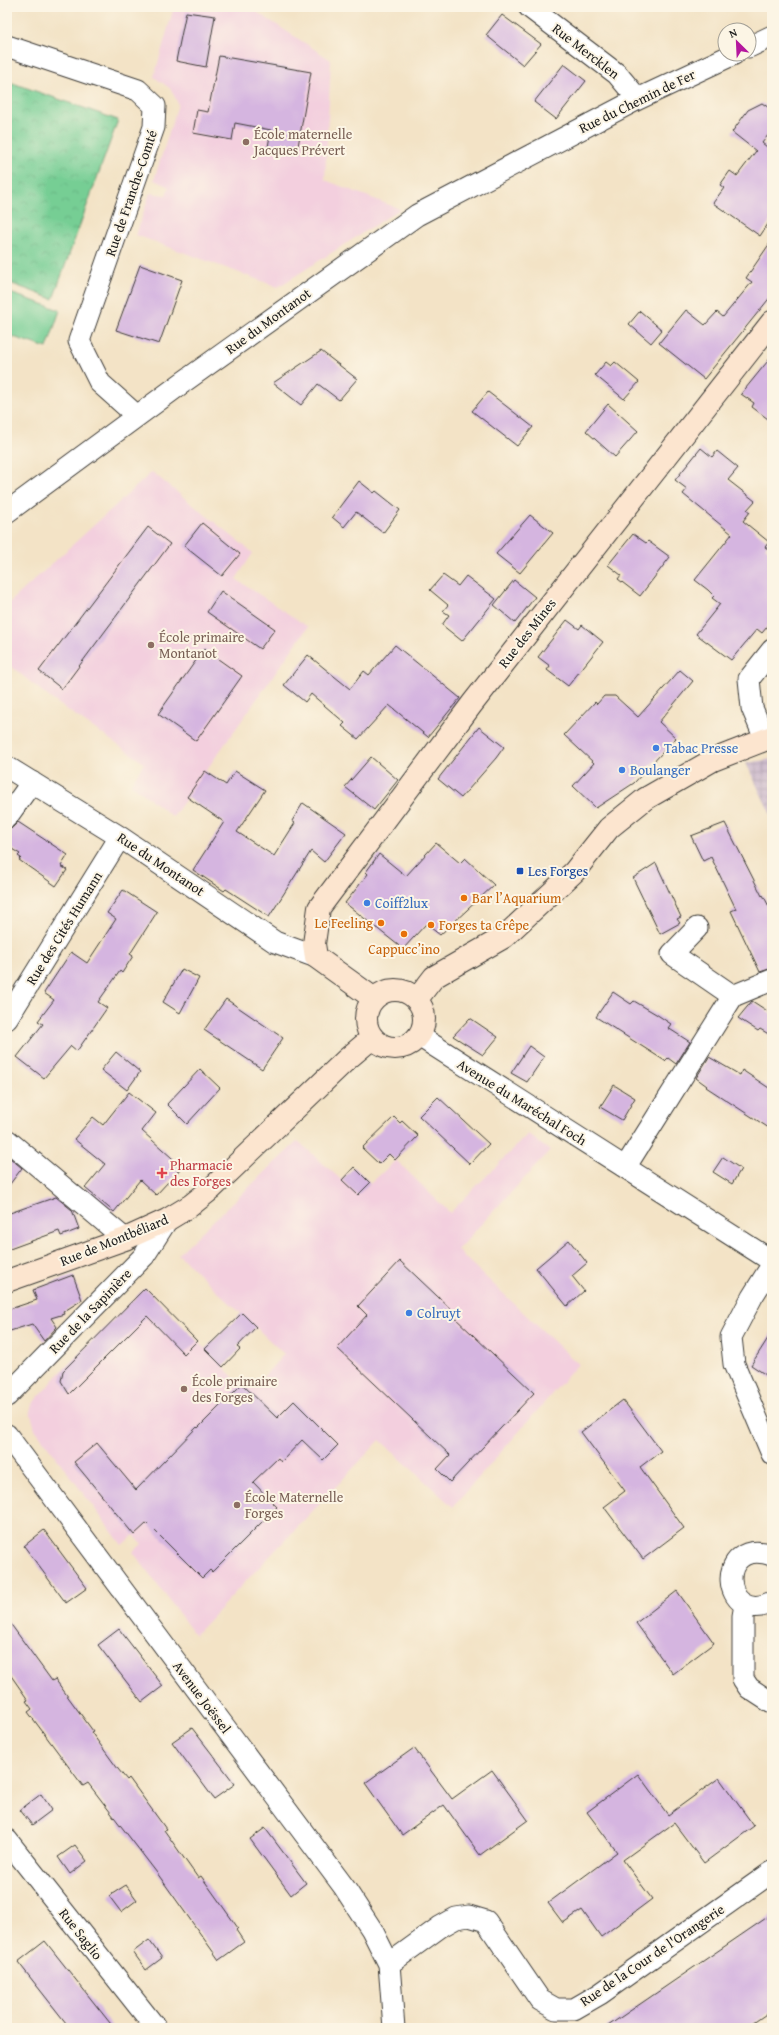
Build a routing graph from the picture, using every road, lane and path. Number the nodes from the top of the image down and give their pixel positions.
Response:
1 (529, 7) edge
2 (772, 36) edge
3 (757, 43) edge
4 (7, 46) edge
5 (717, 62) edge
6 (638, 99) junction
7 (540, 149) joint
8 (772, 322) edge
9 (137, 416) junction
10 (7, 512) edge
11 (772, 650) edge
12 (769, 738) edge
13 (7, 767) edge
14 (32, 782) junction
15 (7, 817) edge
16 (120, 837) junction
17 (697, 928) dead end
18 (316, 957) junction
19 (772, 980) edge
20 (734, 996) junction
21 (373, 998) junction
22 (417, 999) junction
23 (7, 1019) edge
24 (419, 1036) junction
25 (372, 1038) junction
26 (7, 1140) edge
27 (626, 1166) junction
28 (167, 1220) junction
29 (125, 1239) junction
30 (772, 1261) edge
31 (772, 1265) edge
32 (7, 1281) edge
33 (7, 1396) edge
34 (7, 1435) edge
35 (772, 1454) edge
36 (772, 1555) edge
37 (772, 1602) edge
38 (745, 1605) junction
39 (772, 1703) edge
40 (7, 1840) edge
41 (772, 1872) edge
42 (389, 1964) junction
43 (156, 2028) edge
44 (394, 2028) edge

1 - 6 street, Rue Mercklen
2 - 3 street
4 - 9 street, Rue de Franche-Comté
5 - 6 street, Rue du Chemin de Fer
6 - 7 street, Rue du Chemin de Fer
7 - 9 street, Rue du Montanot
8 - 18 street, Rue des Mines
9 - 10 street, Rue du Montanot
11 - 12 street
12 - 22 street
13 - 14 street, Rue du Montanot
14 - 15 street
14 - 16 street, Rue du Montanot
16 - 18 street, Rue du Montanot
16 - 23 street, Rue des Cités Humann
17 - 20 street
18 - 21 street
19 - 20 street
20 - 27 street
21 - 22 street
21 - 25 street
22 - 24 street
24 - 25 street
24 - 27 street, Avenue du Maréchal Foch
25 - 28 street, Rue de Montbéliard
26 - 29 street
27 - 30 street, Avenue du Maréchal Foch
28 - 29 street, Rue de Montbéliard
28 - 33 street, Rue de la Sapinière
29 - 32 street, Rue de Montbéliard
31 - 35 street
34 - 42 street, Avenue Joëssel
36 - 38 street
37 - 38 street
38 - 39 street
40 - 43 street, Rue Saglio
41 - 42 street, Rue de la Cour de l'Orangerie
42 - 44 street

